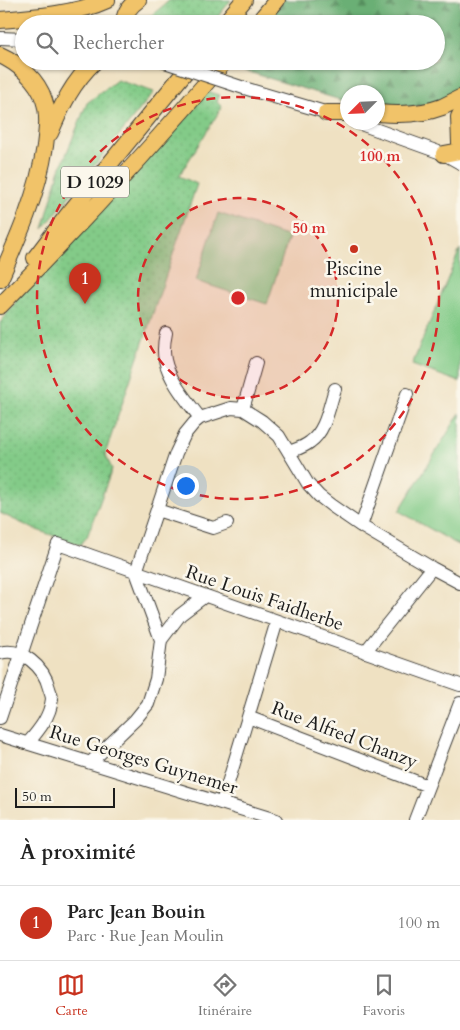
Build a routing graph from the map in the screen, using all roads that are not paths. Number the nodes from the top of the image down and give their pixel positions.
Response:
1 (108, 0) edge
2 (138, 0) edge
3 (244, 0) edge
4 (277, 0) edge
5 (43, 15) edge
6 (125, 15) edge
7 (232, 15) edge
8 (264, 15) edge
9 (15, 18) edge
10 (0, 20) edge
11 (15, 26) edge
12 (0, 27) edge
13 (0, 38) edge
14 (15, 38) edge
15 (0, 55) edge
16 (15, 64) edge
17 (22, 70) edge
18 (85, 70) edge
19 (187, 70) edge
20 (189, 70) edge
21 (217, 70) edge
22 (460, 98) edge
23 (326, 112) junction
24 (340, 113) edge
25 (385, 114) edge
26 (460, 115) edge
27 (340, 117) edge
28 (379, 130) edge
29 (460, 143) edge
30 (45, 144) junction
31 (455, 154) edge
32 (460, 163) edge
33 (0, 279) edge
34 (0, 306) edge
35 (166, 333) dead end
36 (256, 363) dead end
37 (335, 389) dead end
38 (407, 394) dead end
39 (242, 410) junction
40 (200, 418) junction
41 (289, 452) junction
42 (157, 510) junction
43 (227, 523) dead end
44 (361, 526) junction
45 (432, 568) junction
46 (136, 572) junction
47 (460, 583) edge
48 (205, 596) junction
49 (277, 621) junction
50 (161, 640) junction
51 (365, 652) junction
52 (0, 653) edge
53 (21, 654) junction
54 (460, 686) edge
55 (460, 703) edge
56 (248, 717) junction
57 (0, 718) edge
58 (0, 735) edge
59 (28, 743) junction
60 (90, 763) junction
61 (428, 786) junction
62 (222, 803) junction
63 (276, 820) edge
64 (415, 820) edge

1 - 5 main road
2 - 6 main road
3 - 7 main road
4 - 8 main road
9 - 10 main road
11 - 12 street
13 - 14 street
15 - 16 main road
17 - 30 main road
18 - 30 main road
19 - 34 main road, D 1029
20 - 23 street, bridge
21 - 34 main road
22 - 25 main road
23 - 24 main road
23 - 27 street
26 - 29 main road
28 - 31 street
30 - 33 main road
31 - 32 street
35 - 40 street
36 - 39 street
37 - 41 street
38 - 44 street
39 - 40 street
39 - 41 street
40 - 42 street
41 - 44 street
42 - 43 street
42 - 46 street
44 - 45 street
45 - 47 street
45 - 51 street
46 - 48 street, Rue Louis Faidherbe
46 - 50 street
46 - 53 street, Rue Louis Faidherbe
48 - 49 street, Rue Louis Faidherbe
48 - 50 street
49 - 51 street, Rue Louis Faidherbe
49 - 56 street
50 - 60 street
51 - 54 street, Rue Louis Faidherbe
52 - 53 street
53 - 57 street
53 - 59 street
55 - 61 street
56 - 61 street, Rue Alfred Chanzy
56 - 62 street
58 - 59 street, Rue Georges Guynemer
59 - 60 street, Rue Georges Guynemer
60 - 62 street, Rue Georges Guynemer
61 - 64 street
62 - 63 street, Rue Georges Guynemer

